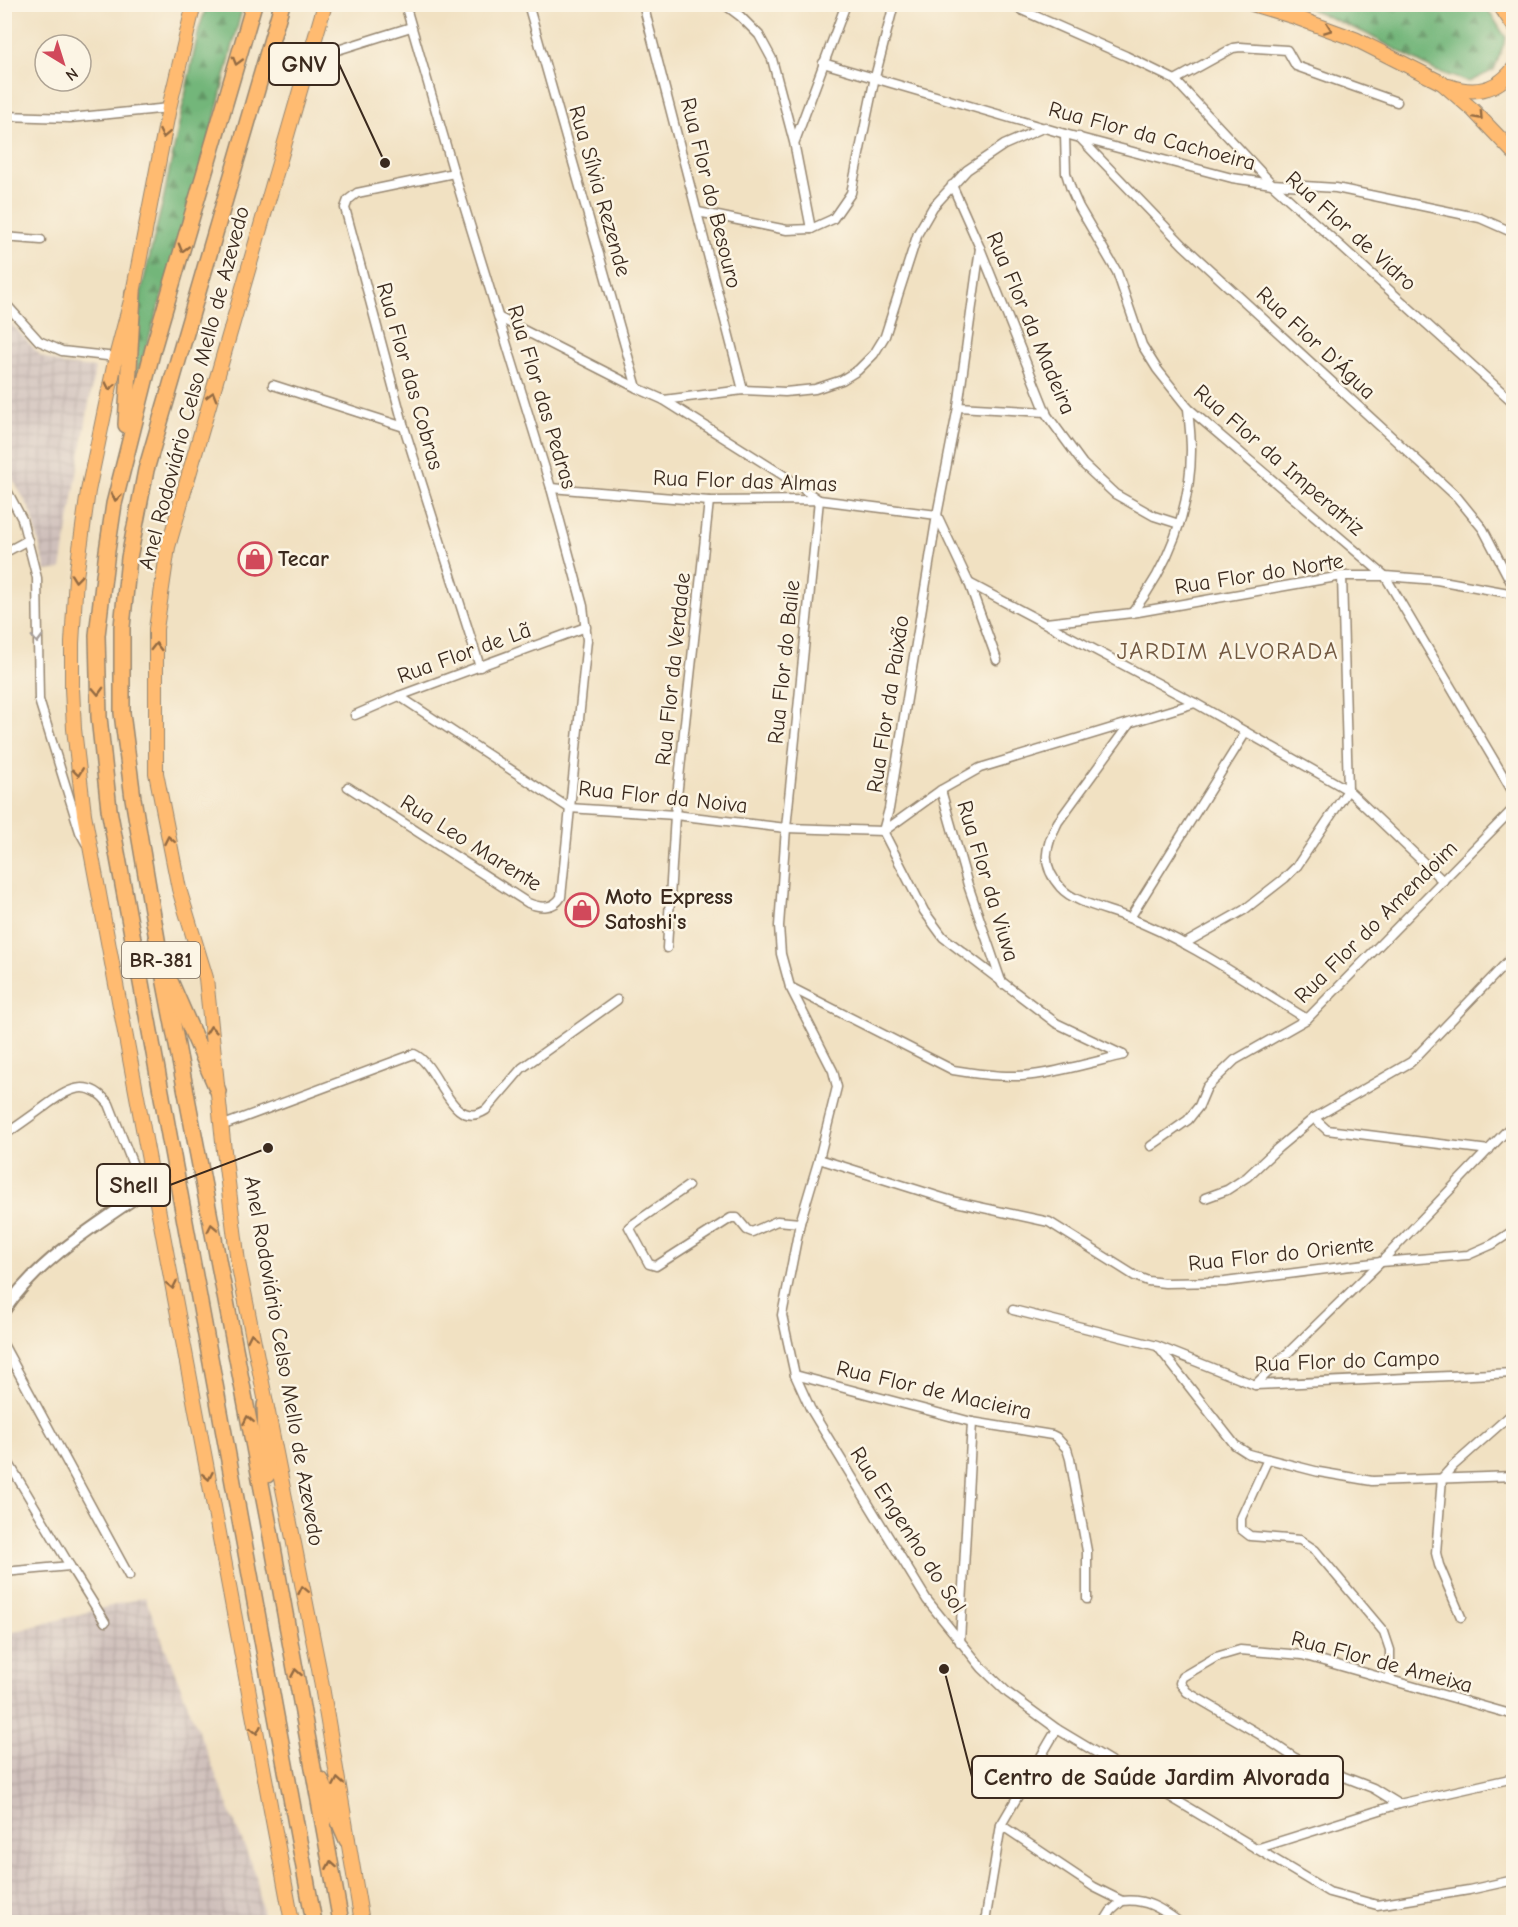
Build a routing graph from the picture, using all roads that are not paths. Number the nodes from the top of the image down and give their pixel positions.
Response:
1 (194, 4) edge
2 (254, 4) edge
3 (282, 4) edge
4 (325, 4) edge
5 (405, 4) edge
6 (528, 4) edge
7 (643, 4) edge
8 (724, 4) edge
9 (846, 4) edge
10 (894, 4) edge
11 (1008, 4) edge
12 (1252, 4) edge
13 (1499, 4) edge
14 (1514, 26) edge
15 (411, 27) junction
16 (309, 59) junction
17 (823, 63) junction
18 (1514, 68) edge
19 (875, 76) junction
20 (1175, 80) junction
21 (1442, 82) junction
22 (1397, 102) dead end
23 (169, 108) junction
24 (4, 116) edge
25 (1045, 127) junction
26 (1065, 134) junction
27 (1078, 137) junction
28 (794, 142) junction
29 (1514, 153) edge
30 (454, 173) junction
31 (1272, 184) junction
32 (952, 185) junction
33 (698, 212) junction
34 (811, 229) junction
35 (1512, 232) edge
36 (4, 237) edge
37 (41, 240) dead end
38 (980, 248) junction
39 (133, 293) junction
40 (4, 302) edge
41 (500, 318) junction
42 (116, 357) junction
43 (273, 385) dead end
44 (637, 388) junction
45 (743, 390) junction
46 (664, 400) junction
47 (1514, 403) edge
48 (958, 407) junction
49 (1188, 408) junction
50 (1046, 412) junction
51 (404, 427) junction
52 (125, 456) junction
53 (4, 486) edge
54 (551, 488) junction
55 (819, 500) junction
56 (709, 501) junction
57 (937, 515) junction
58 (1179, 524) junction
59 (28, 540) junction
60 (4, 553) edge
61 (1342, 576) junction
62 (1385, 576) junction
63 (969, 583) junction
64 (1514, 588) edge
65 (1514, 594) edge
66 (1132, 613) junction
67 (1046, 623) junction
68 (586, 627) junction
69 (997, 660) dead end
70 (480, 667) junction
71 (399, 696) junction
72 (1195, 703) junction
73 (355, 715) dead end
74 (1130, 723) junction
75 (1246, 732) junction
76 (348, 787) dead end
77 (941, 790) junction
78 (1348, 790) junction
79 (1514, 794) edge
80 (569, 808) junction
81 (1514, 808) edge
82 (675, 814) junction
83 (786, 828) junction
84 (883, 831) junction
85 (92, 853) junction
86 (1443, 881) junction
87 (1130, 918) junction
88 (1184, 944) junction
89 (668, 948) dead end
90 (1514, 955) edge
91 (160, 957) junction
92 (1002, 984) junction
93 (790, 987) junction
94 (617, 1000) dead end
95 (1307, 1018) junction
96 (218, 1091) junction
97 (1314, 1118) junction
98 (1514, 1123) edge
99 (221, 1126) junction
100 (4, 1135) edge
101 (1151, 1146) dead end
102 (1489, 1150) junction
103 (819, 1159) junction
104 (688, 1186) dead end
105 (148, 1189) junction
106 (1205, 1198) dead end
107 (800, 1223) junction
108 (1514, 1230) edge
109 (1381, 1262) junction
110 (5, 1309) edge
111 (1013, 1310) dead end
112 (4, 1346) edge
113 (1157, 1346) junction
114 (1514, 1373) edge
115 (795, 1375) junction
116 (1255, 1386) junction
117 (265, 1405) junction
118 (1514, 1412) edge
119 (972, 1422) junction
120 (4, 1455) edge
121 (1268, 1460) junction
122 (7, 1464) edge
123 (1514, 1476) edge
124 (1442, 1478) junction
125 (268, 1520) junction
126 (70, 1566) junction
127 (4, 1572) edge
128 (129, 1576) dead end
129 (1087, 1599) dead end
130 (1461, 1617) dead end
131 (105, 1622) dead end
132 (960, 1642) junction
133 (1390, 1679) junction
134 (1514, 1715) edge
135 (1057, 1729) junction
136 (311, 1756) junction
137 (1514, 1778) edge
138 (1399, 1804) junction
139 (1000, 1825) junction
140 (347, 1840) junction
141 (1256, 1849) junction
142 (1514, 1880) edge
143 (1122, 1902) junction
144 (292, 1923) edge
145 (312, 1923) edge
146 (341, 1923) edge
147 (362, 1923) edge
148 (985, 1923) edge
149 (1104, 1923) edge
150 (1179, 1923) edge

1 - 23 main road
2 -> 52 highway, Anel Rodoviário Celso Mello de Azevedo / BR-381
3 - 91 highway, Anel Rodoviário Celso Mello de Azevedo / BR-381
4 - 16 main road, Anel Rodoviário Celso Mello de Azevedo
5 - 15 street, Rua Flor das Pedras
6 - 44 street, Rua Sílvia Rezende
7 - 33 street, Rua Flor do Besouro
8 - 28 street
9 - 17 street
10 - 19 street
11 - 20 street, Rua Flor de Vidro
12 -> 21 main road
13 - 14 main road
15 - 16 street
15 - 30 street, Rua Flor das Pedras
96 -> 16 main road, Anel Rodoviário Celso Mello de Azevedo
17 - 19 street, Rua Flor da Cachoeira
17 - 28 street
18 - 21 main road
19 - 25 street, Rua Flor da Cachoeira
19 - 34 street
20 - 22 street
20 - 31 street, Rua Flor de Vidro
21 -> 29 main road
23 - 24 street
23 -> 39 main road
25 - 26 street, Rua Flor da Cachoeira
25 - 32 street
26 - 27 street, Rua Flor da Cachoeira
26 - 49 street, Rua Flor da Imperatriz
27 - 31 street, Rua Flor da Cachoeira
27 - 64 street, Rua Flor D'Água
28 - 34 street
30 - 41 street, Rua Flor das Pedras
30 - 51 street, Rua Flor das Cobras
31 - 35 street, Rua Flor da Cachoeira
31 - 47 street, Rua Flor de Vidro
32 - 38 street, Rua Flor da Madeira
32 - 45 street
33 - 34 street
33 - 45 street, Rua Flor do Besouro
36 - 37 street
38 - 48 street, Rua Flor da Paixão
38 - 50 street, Rua Flor da Madeira
39 - 42 main road
39 - 52 highway
40 - 42 street
41 - 44 street
41 - 54 street, Rua Flor das Pedras
42 -> 85 main road
43 - 51 street
44 - 46 street
45 - 46 street
46 - 55 street
48 - 50 street
48 - 57 street, Rua Flor da Paixão
49 - 58 street
49 - 62 street, Rua Flor da Imperatriz
50 - 58 street, Rua Flor da Madeira
51 - 70 street, Rua Flor das Cobras
52 -> 145 highway, Anel Rodoviário Celso Mello de Azevedo / BR-381
53 - 59 street
54 - 56 street, Rua Flor das Almas
54 - 68 street, Rua Flor das Pedras
55 - 56 street, Rua Flor das Almas
55 - 57 street, Rua Flor das Almas
55 - 83 street, Rua Flor do Baile
56 - 82 street, Rua Flor da Verdade
57 - 63 street
57 - 84 street, Rua Flor da Paixão
58 - 66 street
59 - 60 street
59 -> 85 street
61 - 62 street, Rua Flor do Norte
61 - 66 street, Rua Flor do Norte
61 - 78 street
62 - 65 street, Rua Flor do Norte
62 - 79 street, Rua Flor da Imperatriz
63 - 67 street
63 - 69 street
66 - 67 street, Rua Flor do Norte
67 - 72 street
68 - 70 street, Rua Flor de Lã
68 - 80 street, Rua Flor das Pedras
70 - 71 street, Rua Flor de Lã
71 - 73 street, Rua Flor de Lã
71 - 80 street, Rua Flor da Noiva
72 - 74 street
72 - 75 street
74 - 77 street
74 - 87 street
75 - 78 street
75 - 87 street
76 - 80 street, Rua Leo Marente
77 - 84 street
77 - 92 street, Rua Flor da Viuva
78 - 86 street
78 - 88 street
80 - 82 street, Rua Flor da Noiva
81 - 86 street, Rua Flor do Amendoim
82 - 83 street, Rua Flor da Noiva
82 - 89 street, Rua Flor da Verdade
83 - 84 street, Rua Flor da Noiva
83 - 93 street, Rua Engenho do Sol
84 - 92 street
85 - 105 main road
86 - 95 street, Rua Flor do Amendoim
87 - 88 street
88 - 95 street
90 - 97 street
91 - 96 highway
125 -> 91 highway, Anel Rodoviário Celso Mello de Azevedo / BR-381
92 - 93 street
93 - 103 street, Rua Engenho do Sol
94 - 99 street
95 - 101 street, Rua Flor do Amendoim
96 - 99 main road, Anel Rodoviário Celso Mello de Azevedo
97 - 102 street
97 - 106 street
98 - 102 street
117 -> 99 main road, Anel Rodoviário Celso Mello de Azevedo
100 - 105 street
102 - 109 street
103 - 107 street, Rua Engenho do Sol
103 - 109 street, Rua Flor do Oriente
104 - 107 street
105 - 110 street
105 -> 144 main road
107 - 115 street, Rua Engenho do Sol
108 - 109 street, Rua Flor do Oriente
109 - 116 street
111 - 113 street, Rua Flor do Campo
112 - 128 street
113 - 116 street, Rua Flor do Campo
113 - 121 street
114 - 116 street, Rua Flor do Campo
115 - 119 street, Rua Flor de Macieira
115 - 132 street, Rua Engenho do Sol
117 - 125 highway
140 -> 117 main road, Anel Rodoviário Celso Mello de Azevedo
118 - 124 street
119 - 129 street, Rua Flor de Macieira
119 - 132 street
120 - 122 street
121 - 124 street
121 - 133 street
122 - 126 street
123 - 124 street
124 - 130 street
136 -> 125 highway, Anel Rodoviário Celso Mello de Azevedo / BR-381
126 - 127 street
126 - 131 street
132 - 135 street, Rua Engenho do Sol
133 - 134 street, Rua Flor de Ameixa
133 - 138 street, Rua Flor de Ameixa
135 - 139 street
135 - 141 street, Rua Engenho do Sol
136 - 140 highway
146 -> 136 highway, Anel Rodoviário Celso Mello de Azevedo / BR-381
137 - 138 street
138 - 141 street
139 - 143 street
139 - 148 street
140 - 147 main road, Anel Rodoviário Celso Mello de Azevedo
141 - 142 street, Rua Engenho do Sol
143 - 149 street
143 - 150 street

